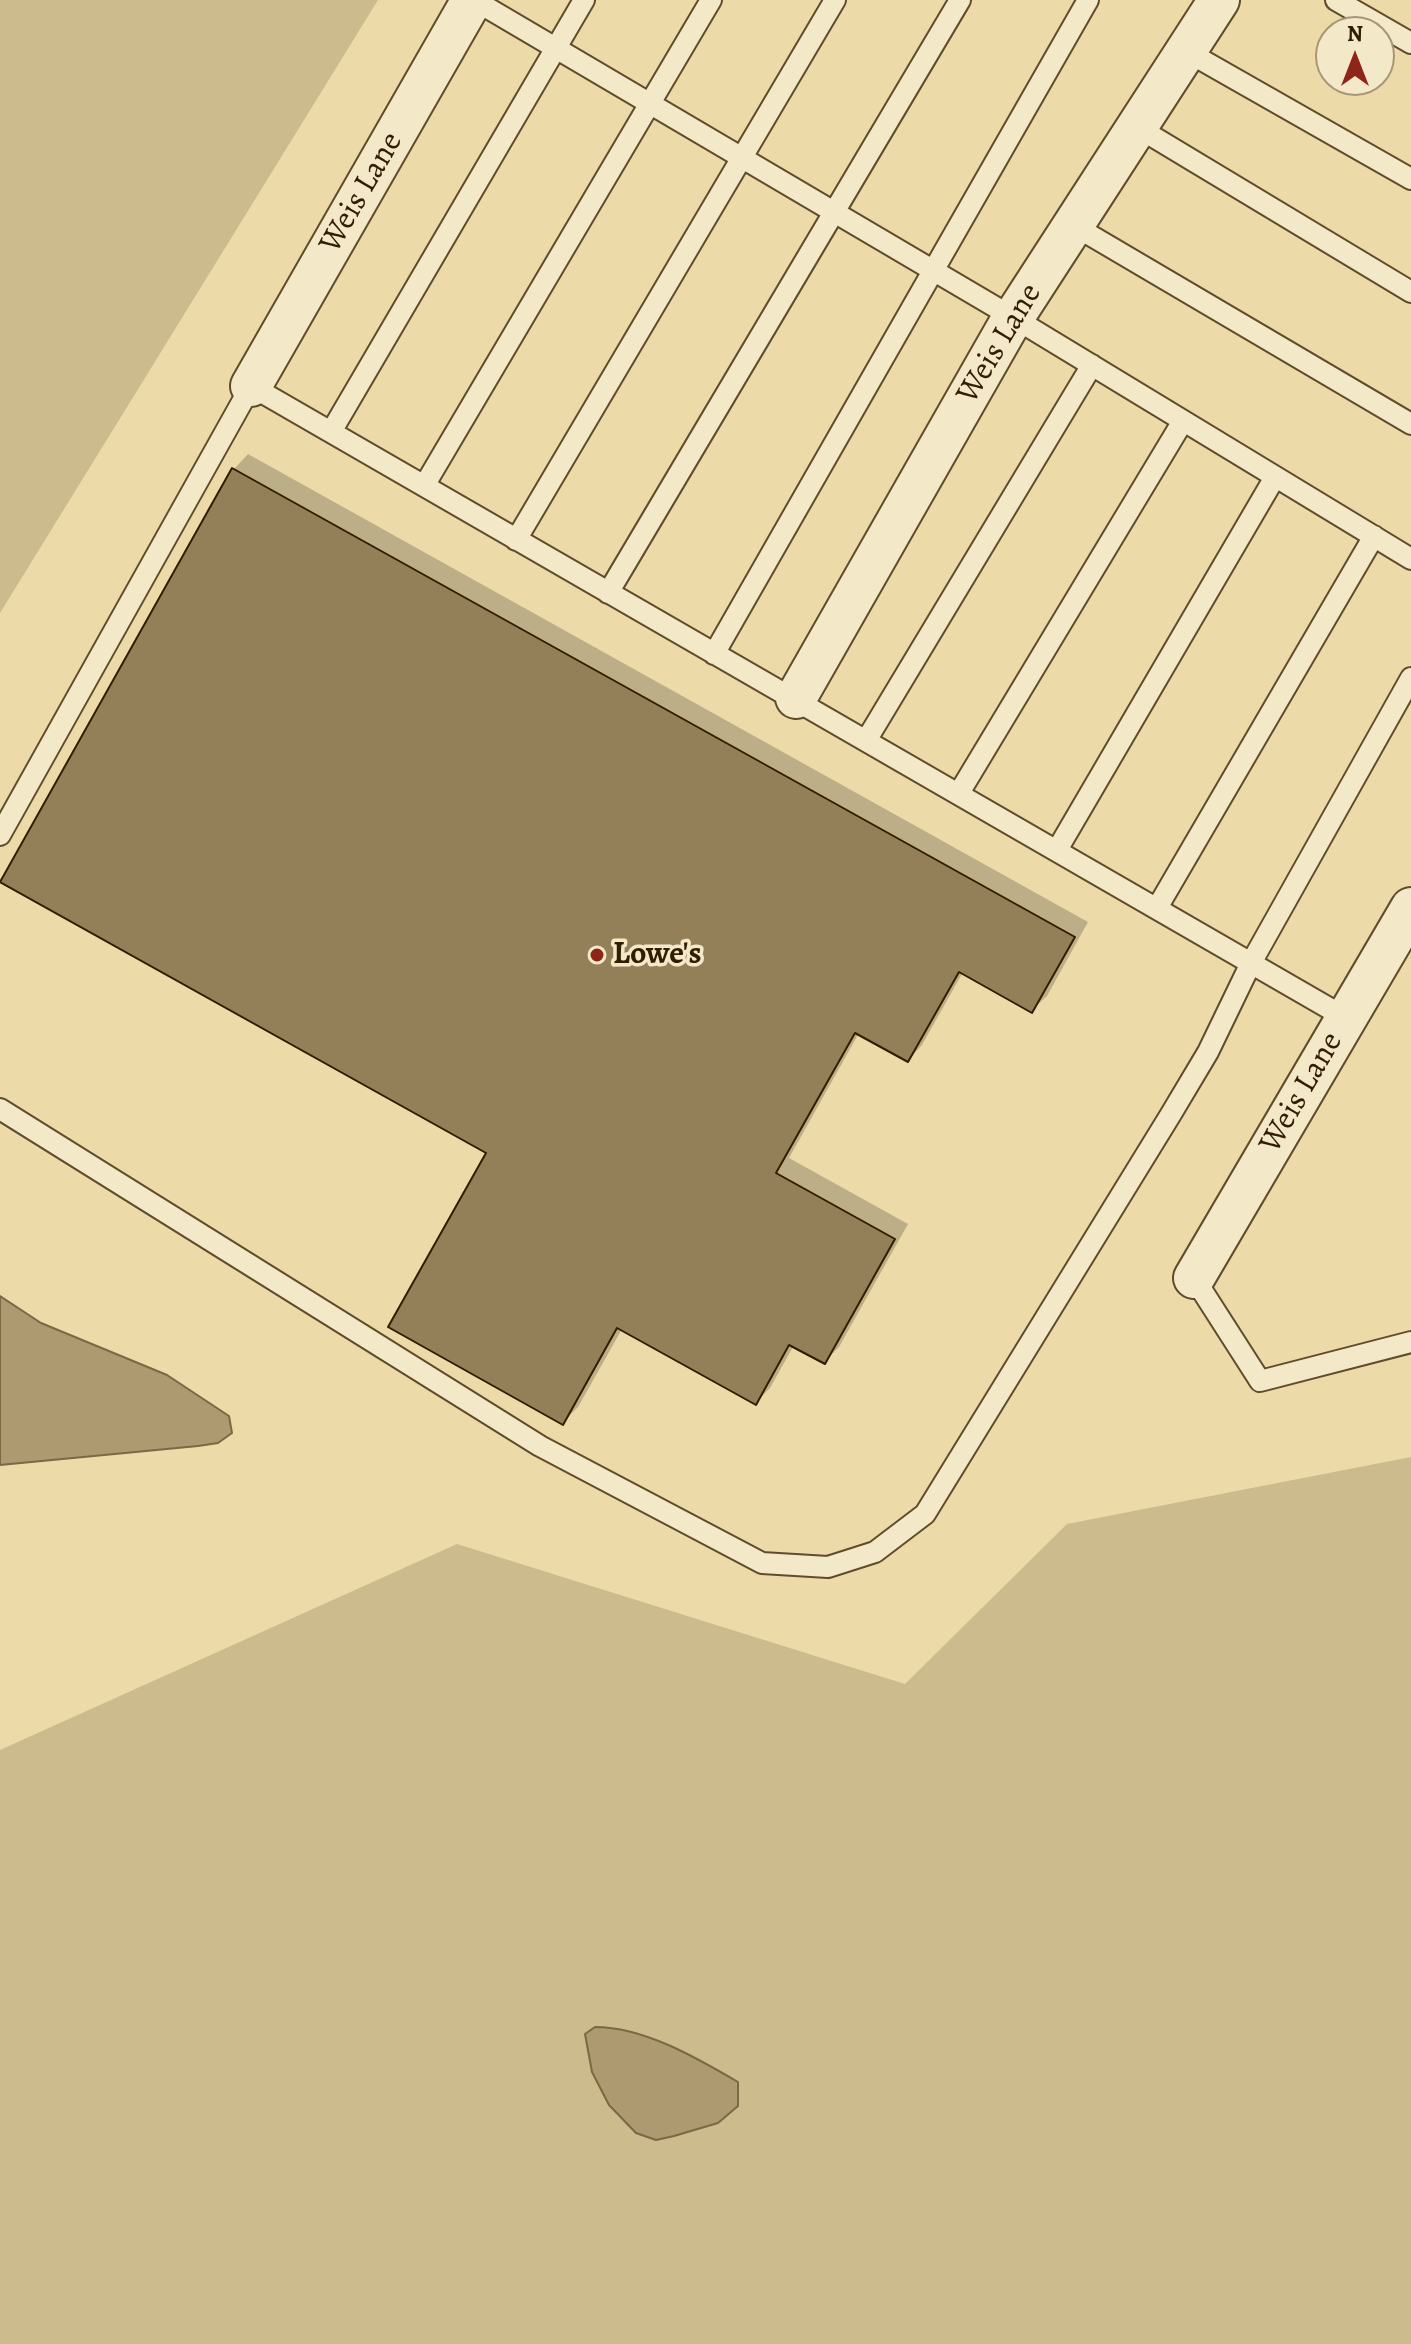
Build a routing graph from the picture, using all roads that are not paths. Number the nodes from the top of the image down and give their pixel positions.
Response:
1 (473, 0) edge
2 (584, 0) edge
3 (711, 0) edge
4 (835, 0) edge
5 (960, 0) edge
6 (1088, 0) edge
7 (1219, 0) edge
8 (1336, 0) edge
9 (1411, 43) edge
10 (556, 48) junction
11 (1186, 51) junction
12 (650, 103) junction
13 (1137, 127) junction
14 (742, 158) junction
15 (1411, 179) edge
16 (834, 212) junction
17 (1073, 225) junction
18 (934, 271) junction
19 (1411, 292) edge
20 (1014, 318) junction
21 (1092, 365) junction
22 (251, 386) junction
23 (1183, 421) junction
24 (1411, 424) edge
25 (331, 432) junction
26 (1275, 477) junction
27 (424, 486) junction
28 (1374, 536) junction
29 (516, 540) junction
30 (1411, 559) edge
31 (608, 593) junction
32 (714, 654) junction
33 (1411, 678) edge
34 (796, 698) junction
35 (867, 739) junction
36 (959, 793) junction
37 (0, 835) edge
38 (1057, 850) junction
39 (1157, 908) junction
40 (1411, 908) edge
41 (1251, 963) junction
42 (1346, 1018) junction
43 (0, 1109) edge
44 (1194, 1278) joint
45 (1411, 1342) edge

1 - 10 lane
1 - 22 street, Weis Lane
2 - 10 lane
3 - 12 lane
4 - 14 lane
5 - 16 lane
6 - 18 lane
7 - 11 street, Weis Lane
8 - 9 lane
10 - 12 lane
10 - 25 lane
11 - 13 street, Weis Lane
11 - 15 lane
12 - 14 lane
12 - 27 lane
13 - 17 street, Weis Lane
13 - 19 lane
14 - 16 lane
14 - 29 lane
16 - 18 lane
16 - 31 lane
17 - 20 street, Weis Lane
17 - 24 lane
18 - 20 lane
18 - 32 lane
20 - 21 lane
20 - 34 street, Weis Lane
21 - 23 lane
21 - 35 lane
22 - 25 lane
22 - 37 lane
23 - 26 lane
23 - 36 lane
25 - 27 lane
26 - 28 lane
26 - 38 lane
27 - 29 lane
28 - 30 lane
28 - 39 lane
29 - 31 lane
31 - 32 lane
32 - 34 lane
33 - 41 lane
34 - 35 lane
35 - 36 lane
36 - 38 lane
38 - 39 lane
39 - 41 lane
40 - 42 street, Weis Lane
41 - 42 lane
41 - 43 lane
42 - 44 street, Weis Lane
44 - 45 lane

